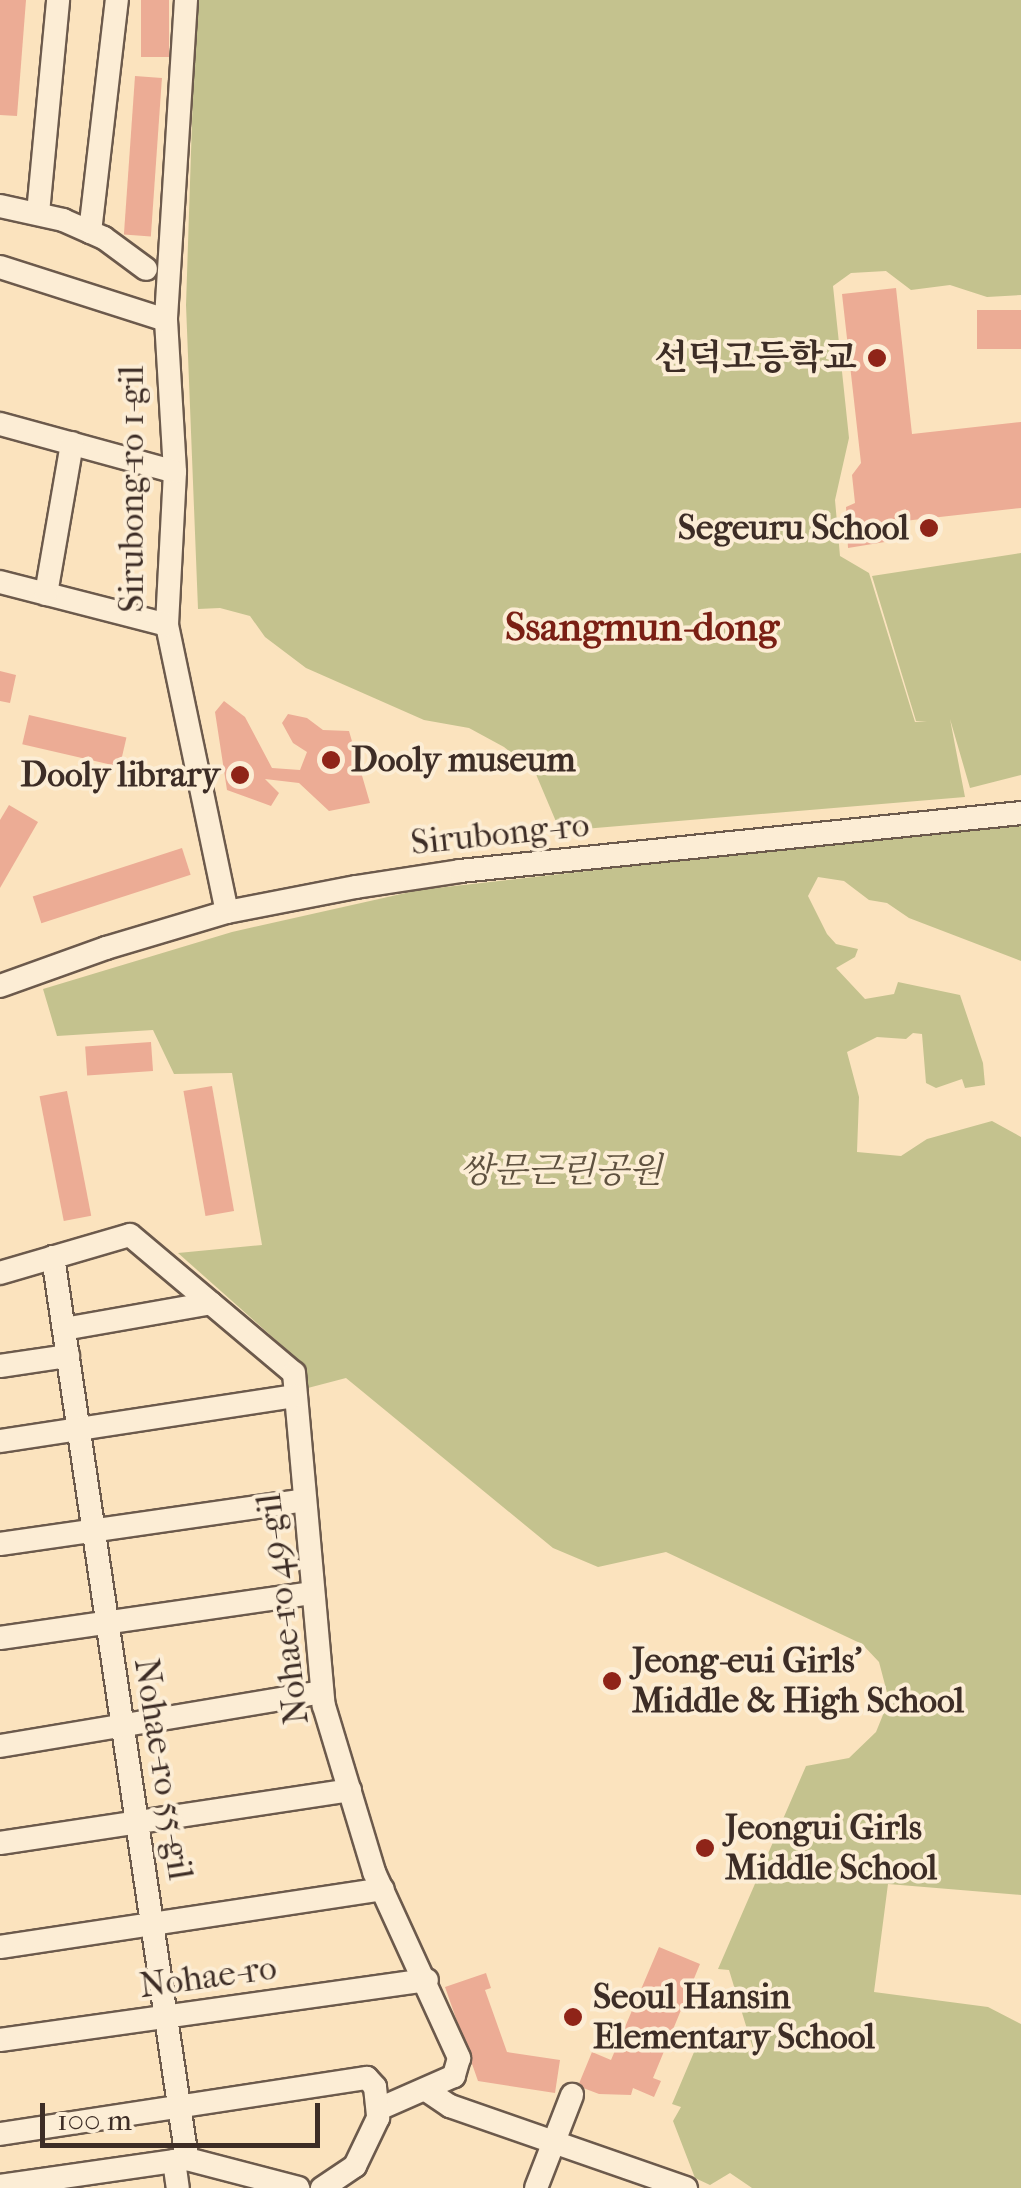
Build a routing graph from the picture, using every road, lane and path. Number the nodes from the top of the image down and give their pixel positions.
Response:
1 (58, 0) edge
2 (117, 0) edge
3 (186, 0) edge
4 (0, 206) edge
5 (38, 213) junction
6 (90, 232) junction
7 (0, 267) edge
8 (146, 269) dead end
9 (166, 320) junction
10 (0, 424) edge
11 (72, 443) junction
12 (175, 472) junction
13 (0, 582) edge
14 (46, 594) junction
15 (167, 625) junction
16 (1021, 813) edge
17 (227, 912) junction
18 (0, 986) edge
19 (53, 1258) junction
20 (0, 1273) edge
21 (211, 1304) junction
22 (64, 1329) junction
23 (68, 1356) junction
24 (0, 1366) edge
25 (296, 1396) junction
26 (79, 1429) junction
27 (0, 1442) edge
28 (305, 1500) junction
29 (93, 1531) junction
30 (0, 1544) edge
31 (313, 1594) junction
32 (106, 1623) junction
33 (0, 1638) edge
34 (322, 1692) junction
35 (120, 1727) junction
36 (0, 1746) edge
37 (350, 1790) junction
38 (135, 1824) junction
39 (0, 1843) edge
40 (382, 1889) junction
41 (152, 1925) junction
42 (0, 1947) edge
43 (427, 1980) junction
44 (166, 2019) junction
45 (0, 2040) edge
46 (426, 2090) junction
47 (572, 2095) dead end
48 (178, 2104) junction
49 (379, 2109) junction
50 (0, 2134) edge
51 (554, 2142) junction
52 (180, 2160) junction
53 (0, 2186) edge
54 (178, 2188) edge
55 (298, 2188) edge
56 (322, 2188) edge
57 (536, 2188) edge
58 (686, 2188) edge

1 - 5 street
2 - 6 street
3 - 9 street, Sirubong-ro 1-gil
4 - 5 street
5 - 6 street
6 - 8 street
7 - 9 street
9 - 12 street, Sirubong-ro 1-gil
10 - 11 street
11 - 12 street
11 - 14 street
12 - 15 street, Sirubong-ro 1-gil
13 - 14 street
14 - 15 street
15 - 17 street, Sirubong-ro 1-gil
16 - 17 street, Sirubong-ro
17 - 18 street, Sirubong-ro
19 - 20 street, Nohae-ro 49-gil
19 - 21 street, Nohae-ro 49-gil
19 - 22 street, Nohae-ro 55-gil
21 - 22 street
21 - 25 street, Nohae-ro 49-gil
22 - 23 street, Nohae-ro 55-gil
23 - 24 street
23 - 26 street, Nohae-ro 55-gil
25 - 26 street
25 - 28 street, Nohae-ro 49-gil
26 - 27 street
26 - 29 street, Nohae-ro 55-gil
28 - 29 street
28 - 31 street, Nohae-ro 49-gil
29 - 30 street
29 - 32 street, Nohae-ro 55-gil
31 - 32 street
31 - 34 street, Nohae-ro 49-gil
32 - 33 street
32 - 35 street, Nohae-ro 55-gil
34 - 35 street
34 - 37 street, Nohae-ro 49-gil
35 - 36 street
35 - 38 street, Nohae-ro 55-gil
37 - 38 street
37 - 40 street, Nohae-ro 49-gil
38 - 39 street
38 - 41 street, Nohae-ro 55-gil
40 - 41 street, Nohae-ro 55-gil
40 - 43 street, Nohae-ro 49-gil
41 - 42 street, Nohae-ro 55-gil
41 - 44 street, Nohae-ro 55-gil
43 - 44 street, Nohae-ro
43 - 46 street, Nohae-ro 49-gil
44 - 45 street, Nohae-ro
44 - 48 street, Nohae-ro 55-gil
46 - 49 street, Nohae-ro 49-gil
46 - 51 street
47 - 51 street
48 - 49 street
48 - 50 street
48 - 52 street, Nohae-ro 55-gil
49 - 56 street
51 - 57 street
51 - 58 street
52 - 53 street
52 - 54 street, Nohae-ro 55-gil
52 - 55 street

